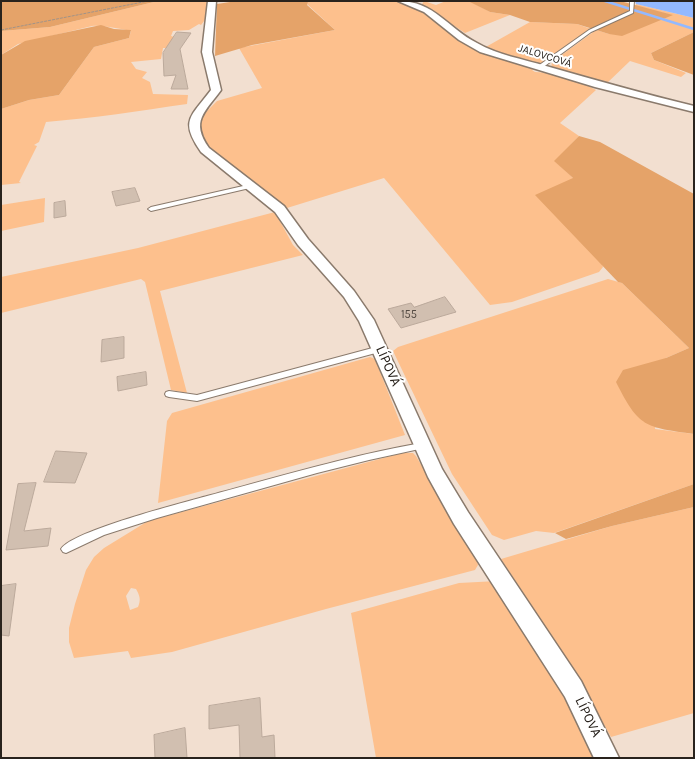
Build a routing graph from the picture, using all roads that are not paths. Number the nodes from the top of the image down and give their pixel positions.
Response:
1 (212, 1) edge
2 (402, 1) edge
3 (632, 2) edge
4 (540, 67) junction
5 (694, 109) edge
6 (252, 186) junction
7 (151, 209) dead end
8 (380, 349) junction
9 (169, 394) dead end
10 (421, 446) junction
11 (66, 549) dead end
12 (607, 758) edge

1 - 6 street, LÍPOVÁ
2 - 4 street, JALOVCOVÁ
3 - 4 lane
4 - 5 street, JALOVCOVÁ
6 - 7 lane
6 - 8 street, LÍPOVÁ
8 - 9 lane
8 - 10 street, LÍPOVÁ
10 - 11 lane
10 - 12 street, LÍPOVÁ

